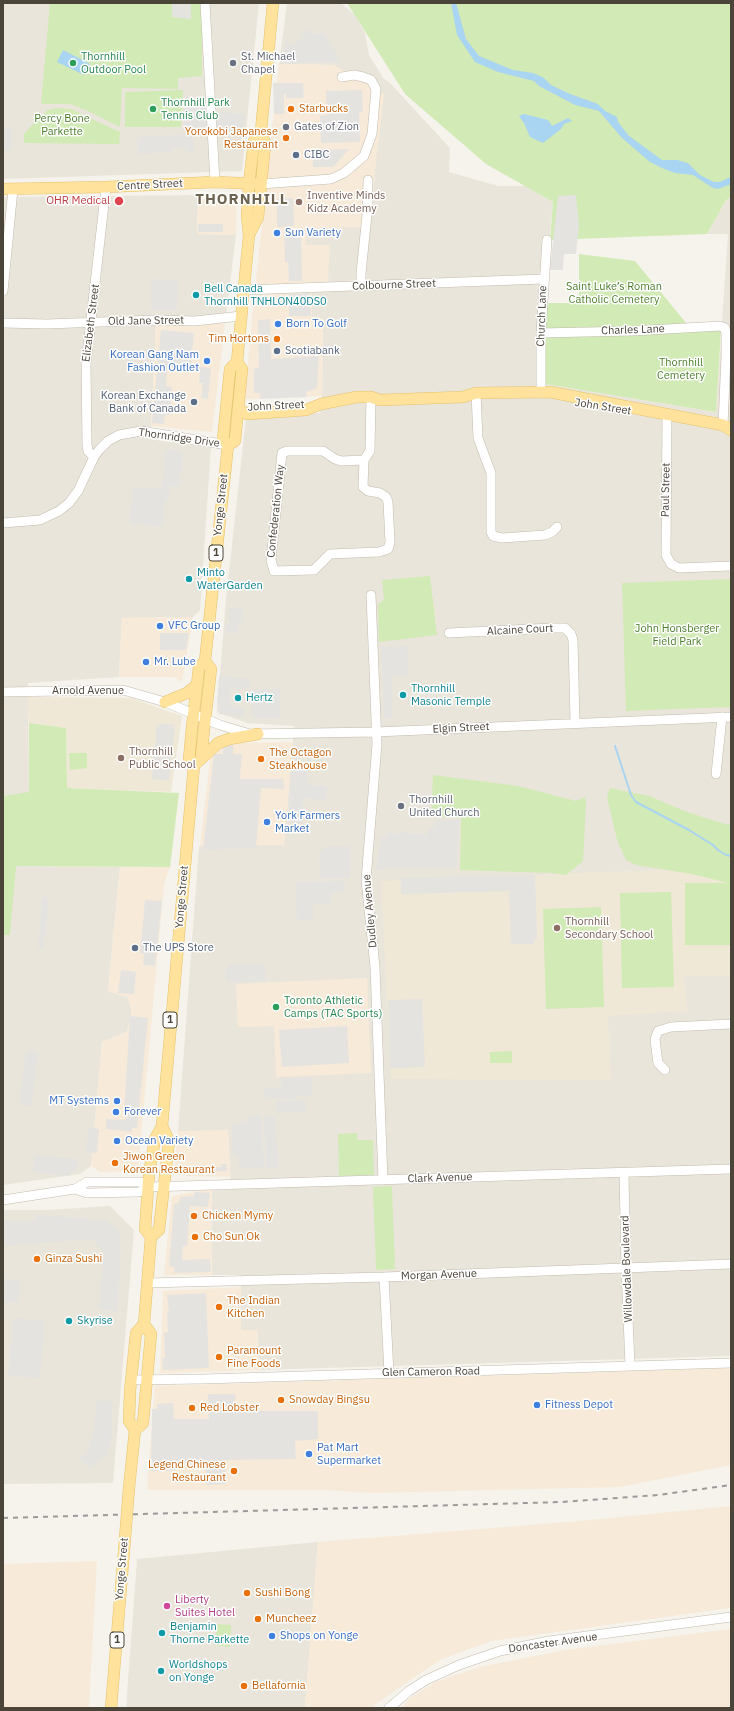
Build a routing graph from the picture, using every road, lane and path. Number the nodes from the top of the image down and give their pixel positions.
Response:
1 (205, 3) edge
2 (272, 3) edge
3 (342, 77) dead end
4 (261, 131) junction
5 (368, 180) dead end
6 (216, 182) junction
7 (249, 183) junction
8 (261, 184) junction
9 (106, 187) junction
10 (8, 189) edge
11 (249, 235) junction
12 (547, 240) dead end
13 (544, 279) junction
14 (361, 286) junction
15 (244, 290) junction
16 (3, 291) edge
17 (241, 316) junction
18 (92, 322) junction
19 (3, 323) edge
20 (541, 333) junction
21 (237, 362) junction
22 (476, 393) junction
23 (541, 393) junction
24 (372, 397) junction
25 (226, 409) junction
26 (238, 409) junction
27 (667, 415) junction
28 (728, 426) edge
29 (228, 445) junction
30 (94, 457) junction
31 (364, 460) junction
32 (3, 523) edge
33 (557, 527) dead end
34 (731, 566) edge
35 (371, 595) dead end
36 (449, 633) dead end
37 (204, 661) junction
38 (197, 685) junction
39 (3, 692) edge
40 (165, 702) junction
41 (194, 714) junction
42 (727, 717) edge
43 (206, 719) junction
44 (575, 722) junction
45 (375, 732) junction
46 (258, 734) junction
47 (197, 762) junction
48 (716, 774) dead end
49 (731, 1024) edge
50 (665, 1070) dead end
51 (162, 1126) junction
52 (731, 1169) edge
53 (624, 1173) junction
54 (383, 1180) junction
55 (149, 1187) junction
56 (163, 1187) junction
57 (3, 1200) edge
58 (151, 1237) junction
59 (731, 1264) edge
60 (626, 1268) junction
61 (384, 1277) junction
62 (148, 1283) junction
63 (144, 1324) junction
64 (731, 1363) edge
65 (630, 1366) junction
66 (389, 1373) junction
67 (132, 1380) junction
68 (147, 1380) junction
69 (135, 1430) junction
70 (731, 1618) edge
71 (111, 1708) edge
72 (390, 1708) edge

1 - 6 street
2 - 4 main road, Yonge Street / 1
3 - 8 street
4 - 7 main road, Yonge Street / 1
4 - 8 main road, Yonge Street / 1
5 - 14 street
6 - 7 main road, Centre Street
6 - 9 main road, Centre Street
7 - 8 main road, Centre Street
7 - 11 main road, Yonge Street / 1
8 - 11 main road, Yonge Street / 1
9 - 10 main road, Centre Street
9 - 18 street, Elizabeth Street
10 - 16 street
11 - 15 main road, Yonge Street / 1
12 - 13 street, Church Lane
13 - 14 street, Colbourne Street
13 - 20 street, Church Lane
14 - 15 street, Colbourne Street
15 - 17 main road, Yonge Street / 1
17 - 18 street, Old Jane Street
17 - 21 main road, Yonge Street / 1
18 - 19 street, Old Jane Street
18 - 30 street, Elizabeth Street
20 - 23 street, Church Lane
20 - 28 street, Charles Lane
21 - 25 main road, Yonge Street / 1
21 - 26 main road, Yonge Street / 1
22 - 23 main road, John Street
22 - 24 main road, John Street
22 - 33 street
23 - 27 main road, John Street
24 - 26 main road, John Street
24 - 31 street, Confederation Way
25 - 26 main road, John Street
25 - 29 main road, Yonge Street / 1
26 - 29 main road, Yonge Street / 1
27 - 28 main road, John Street
27 - 34 street, Paul Street
29 - 30 street, Thornridge Drive
29 - 37 main road, Yonge Street / 1
30 - 32 street, Thornridge Drive
31 - 31 street, Confederation Way
35 - 45 street, Dudley Avenue
36 - 44 street, Alcaine Court
37 - 38 main road, Yonge Street / 1
37 - 43 main road, Yonge Street / 1
38 - 40 main road
38 - 41 main road, Yonge Street / 1
39 - 40 street, Arnold Avenue
40 - 41 street, Arnold Avenue
41 - 43 street, Elgin Street
41 - 47 main road, Yonge Street / 1
42 - 44 street, Elgin Street
42 - 48 street
43 - 46 street, Elgin Street
43 - 47 main road, Yonge Street / 1
44 - 45 street, Elgin Street
45 - 46 street, Elgin Street
45 - 54 street, Dudley Avenue
46 - 47 main road
47 - 51 main road, Yonge Street / 1
49 - 50 street
51 - 55 main road, Yonge Street / 1
51 - 56 main road, Yonge Street / 1
52 - 53 street, Clark Avenue
53 - 54 street, Clark Avenue
53 - 60 street, Willowdale Boulevard
54 - 56 street, Clark Avenue
55 - 56 street, Clark Avenue
55 - 57 street, Clark Avenue
55 - 58 main road, Yonge Street / 1
56 - 58 main road, Yonge Street / 1
58 - 62 main road, Yonge Street / 1
59 - 60 street, Morgan Avenue
60 - 61 street, Morgan Avenue
60 - 65 street, Willowdale Boulevard
61 - 62 street, Morgan Avenue
61 - 66 street
62 - 63 main road, Yonge Street / 1
63 - 67 main road, Yonge Street / 1
63 - 68 main road, Yonge Street / 1
64 - 65 street, Glen Cameron Road
65 - 66 street, Glen Cameron Road
66 - 68 street, Glen Cameron Road
67 - 68 street, Glen Cameron Road
67 - 69 main road, Yonge Street / 1
68 - 69 main road, Yonge Street / 1
69 - 71 main road, Yonge Street / 1, bridge
70 - 72 street, Doncaster Avenue

